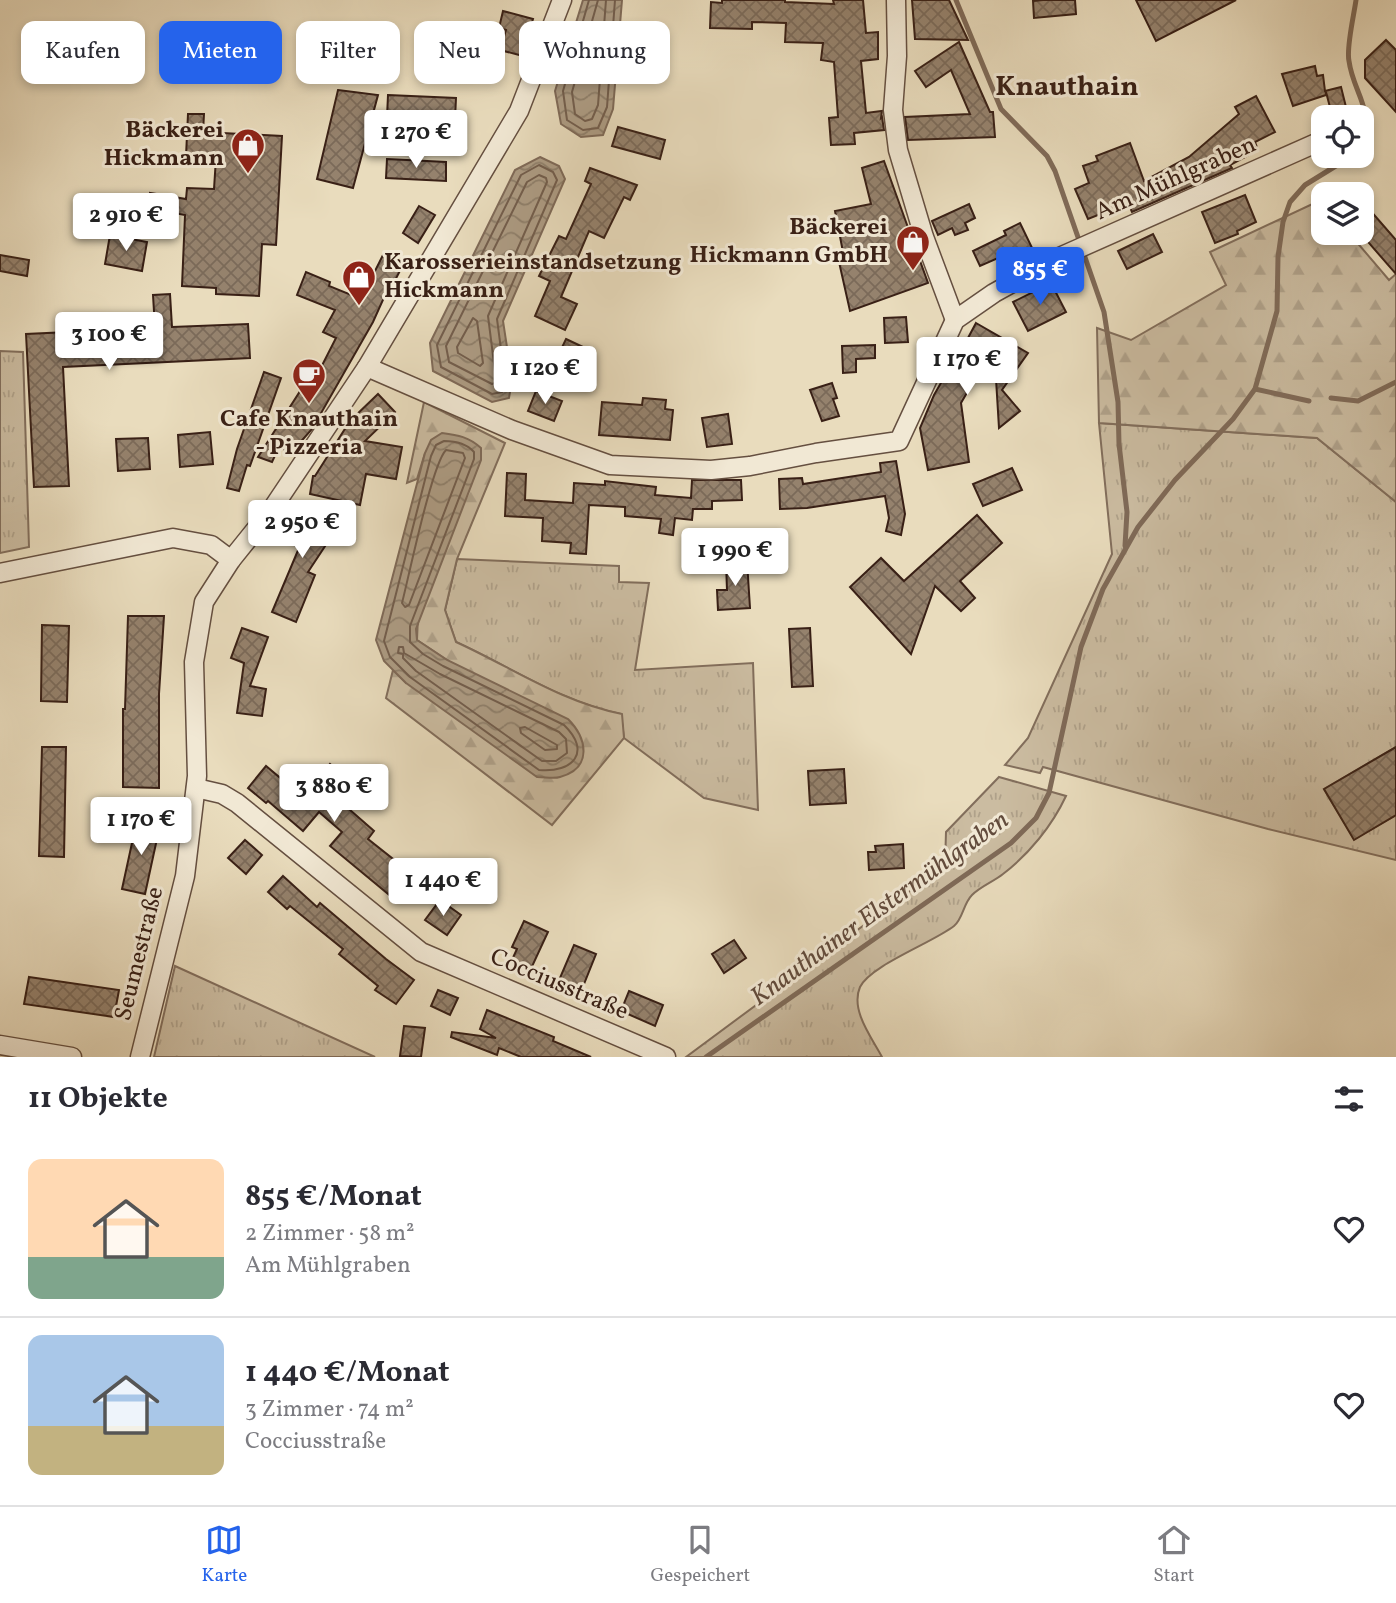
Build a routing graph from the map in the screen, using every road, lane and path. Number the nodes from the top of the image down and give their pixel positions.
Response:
1 (562, 0) edge
2 (896, 0) edge
3 (1311, 145) edge
4 (955, 320) junction
5 (367, 367) junction
6 (231, 560) junction
7 (0, 573) edge
8 (196, 788) junction
9 (0, 1045) edge
10 (72, 1057) edge
11 (140, 1057) edge
12 (666, 1057) edge

1 - 5 street, Seumestraße
2 - 4 street
3 - 4 street, Am Mühlgraben
4 - 5 street
5 - 6 street, Seumestraße
6 - 7 street
6 - 8 street, Seumestraße
8 - 11 street, Seumestraße
8 - 12 street, Cocciusstraße
9 - 10 street

